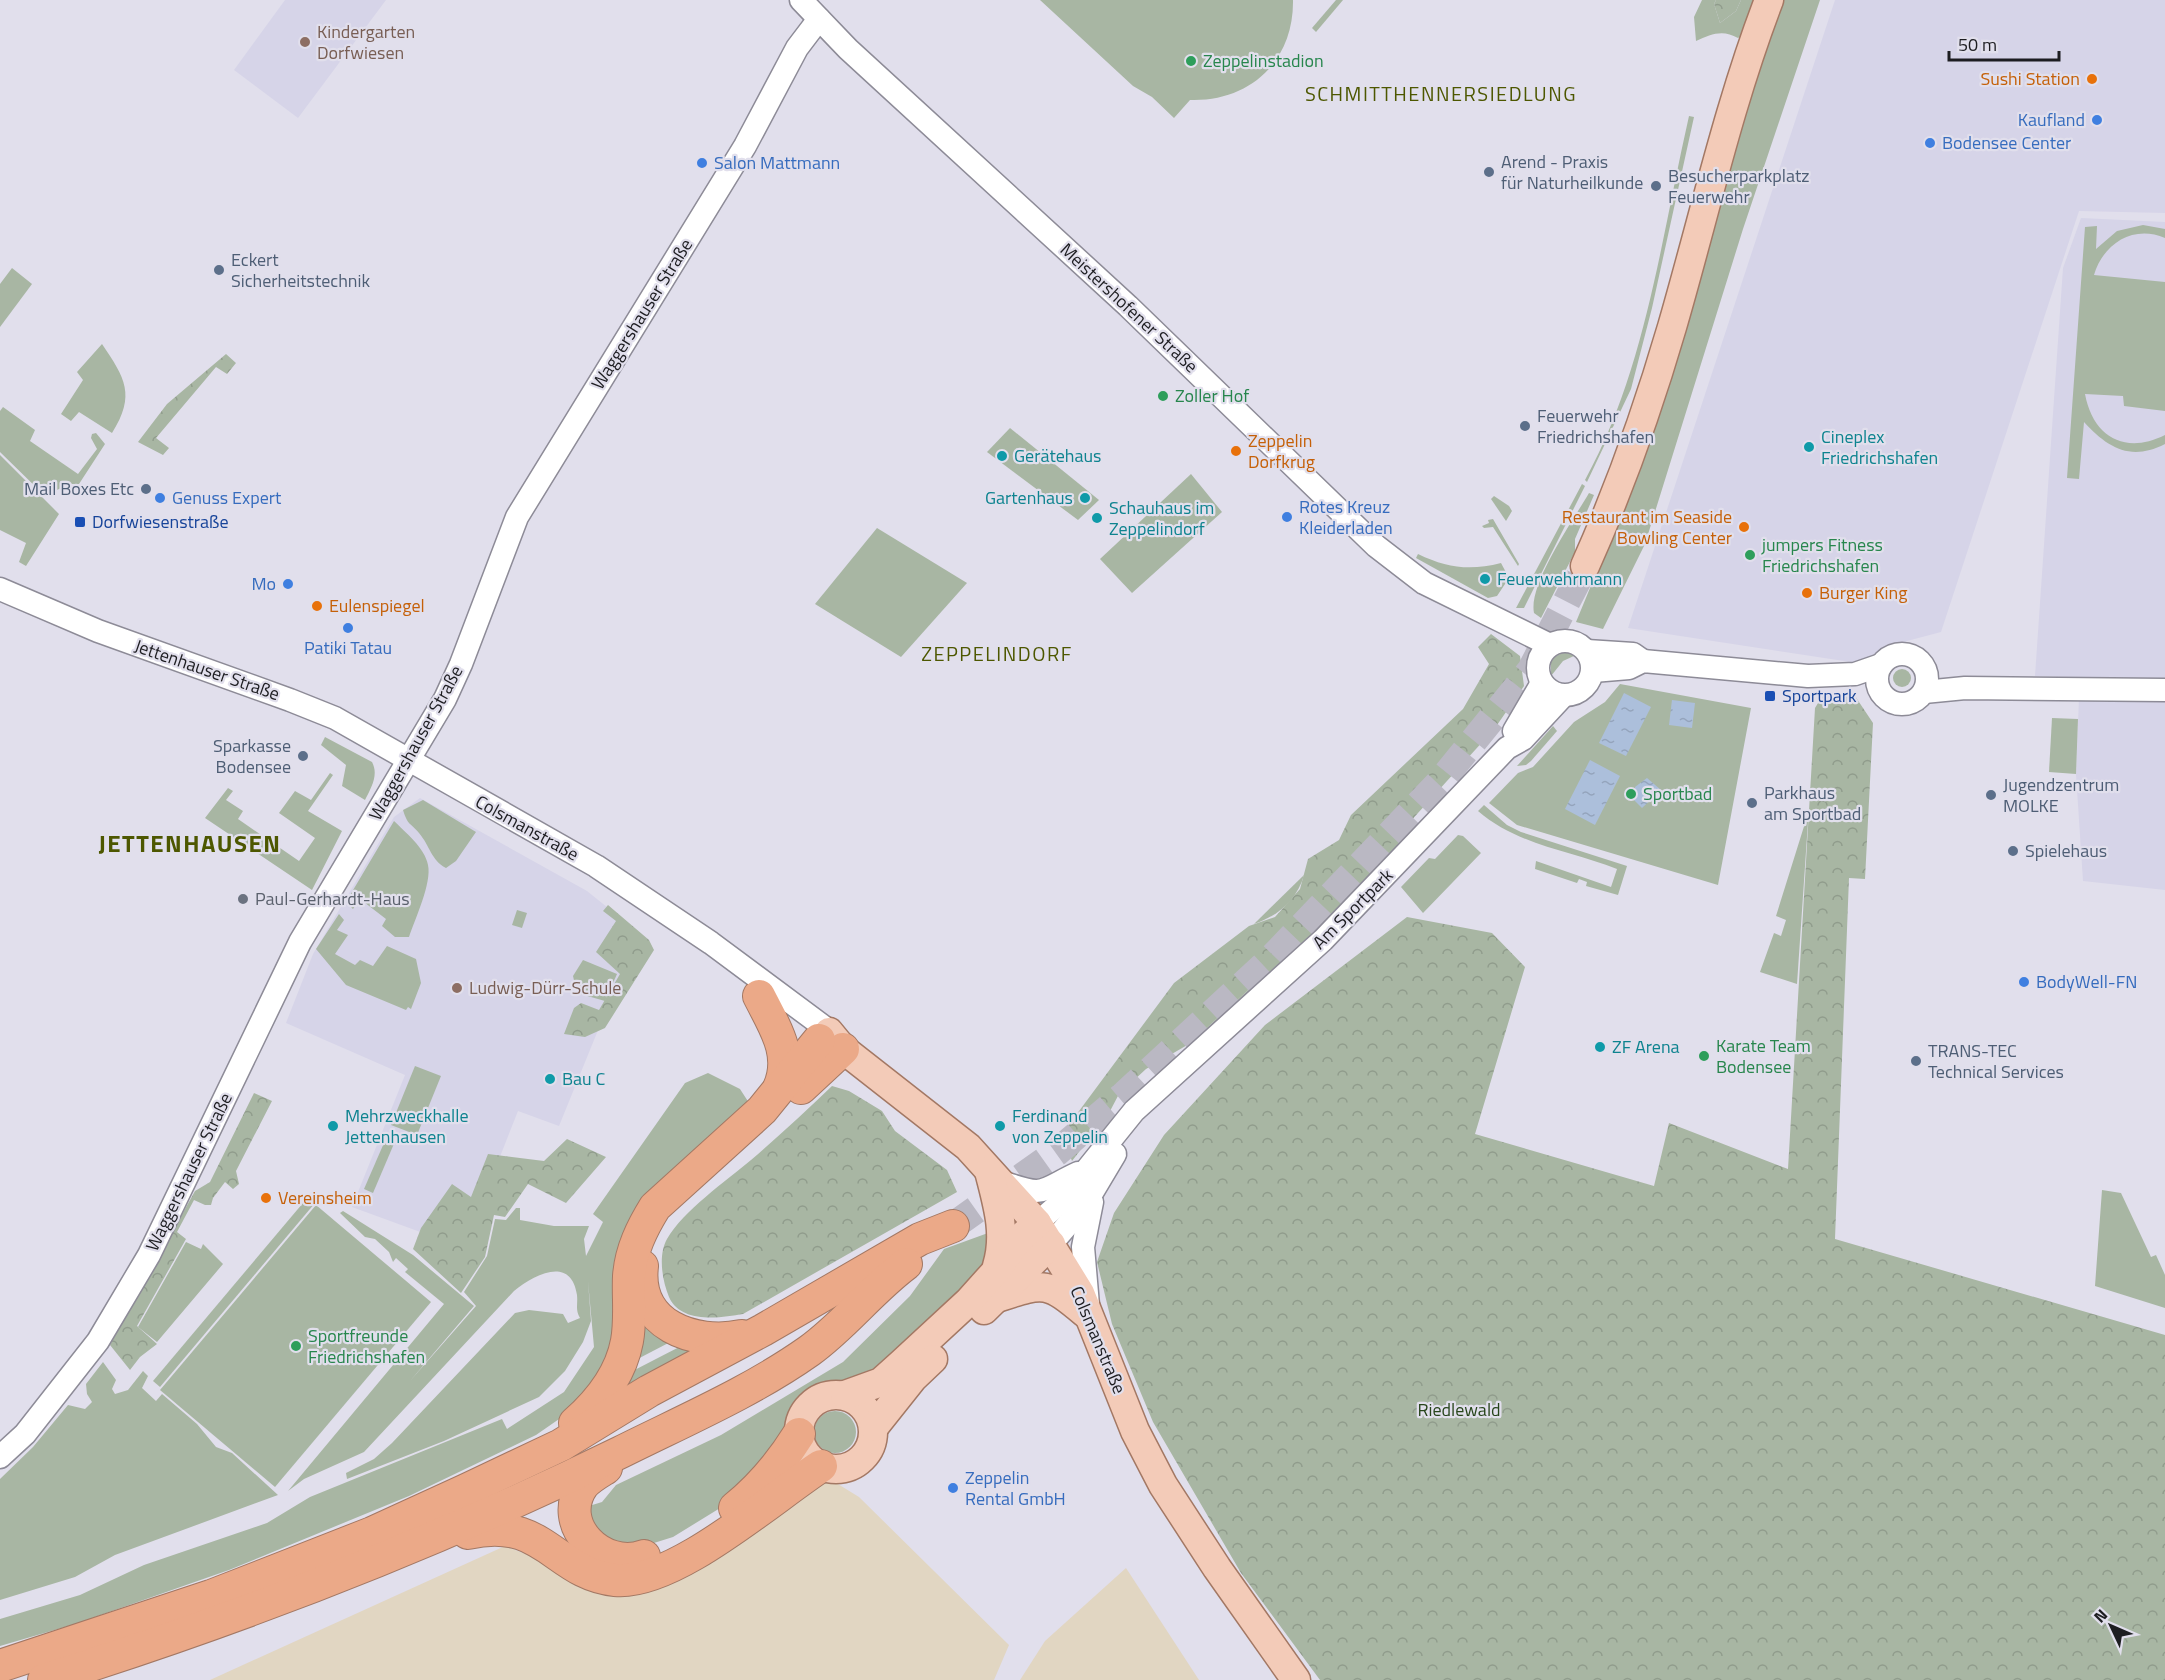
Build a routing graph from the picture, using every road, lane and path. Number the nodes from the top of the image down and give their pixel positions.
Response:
1 (801, 0) edge
2 (1769, 0) edge
3 (819, 19) junction
4 (1585, 566) tunnel mouth
5 (0, 589) edge
6 (1590, 661) junction
7 (1544, 663) junction
8 (1881, 665) junction
9 (1837, 676) junction
10 (1926, 683) junction
11 (2165, 690) edge
12 (1880, 692) junction
13 (1563, 696) junction
14 (1507, 748) junction
15 (409, 762) junction
16 (641, 898) junction
17 (759, 996) junction
18 (830, 1040) junction
19 (1190, 1060) junction
20 (777, 1095) junction
21 (1090, 1167) junction
22 (995, 1174) junction
23 (1094, 1190) junction
24 (1044, 1233) junction
25 (995, 1286) junction
26 (1089, 1316) junction
27 (763, 1330) junction
28 (845, 1395) junction
29 (874, 1427) junction
30 (656, 1434) junction
31 (799, 1434) junction
32 (0, 1457) edge
33 (538, 1457) junction
34 (821, 1466) junction
35 (398, 1553) junction
36 (0, 1666) edge
37 (44, 1680) edge
38 (1296, 1680) edge

1 - 3 street, Meistershofener Straße
2 - 4 main road
3 - 7 street, Meistershofener Straße
3 - 15 street, Waggershauser Straße
5 - 15 street, Jettenhauser Straße
6 - 7 street
6 - 9 street
6 - 13 street
7 - 13 street, Meistershofener Straße
7 - 14 street, Am Sportpark
8 - 9 street
8 - 10 street
8 - 12 street
9 - 12 street
10 - 11 street
10 - 12 street
13 - 14 street, Am Sportpark
14 - 19 street, Am Sportpark
15 - 16 street, Colsmanstraße
15 - 32 street, Waggershauser Straße
16 - 17 street, Colsmanstraße
16 - 18 street, Colsmanstraße
17 - 18 street, Colsmanstraße
17 - 20 highway
18 - 20 highway
18 - 22 main road, Colsmanstraße
18 - 27 highway
19 - 21 street, Am Sportpark
19 - 23 street, Am Sportpark
20 - 33 highway
21 - 22 street
21 - 24 street, Am Sportpark
22 - 24 main road, Colsmanstraße
22 - 25 main road
23 - 24 street, Am Sportpark
23 - 26 street
24 - 25 main road
24 - 26 main road, Colsmanstraße
25 - 26 main road
25 - 28 main road
25 - 29 main road
26 - 38 main road, Colsmanstraße
27 - 30 highway
27 - 33 highway
28 - 29 main road
28 - 31 main road
29 - 34 main road
30 - 31 highway
30 - 35 highway
31 - 34 main road
33 - 36 highway
34 - 35 highway
35 - 37 highway

